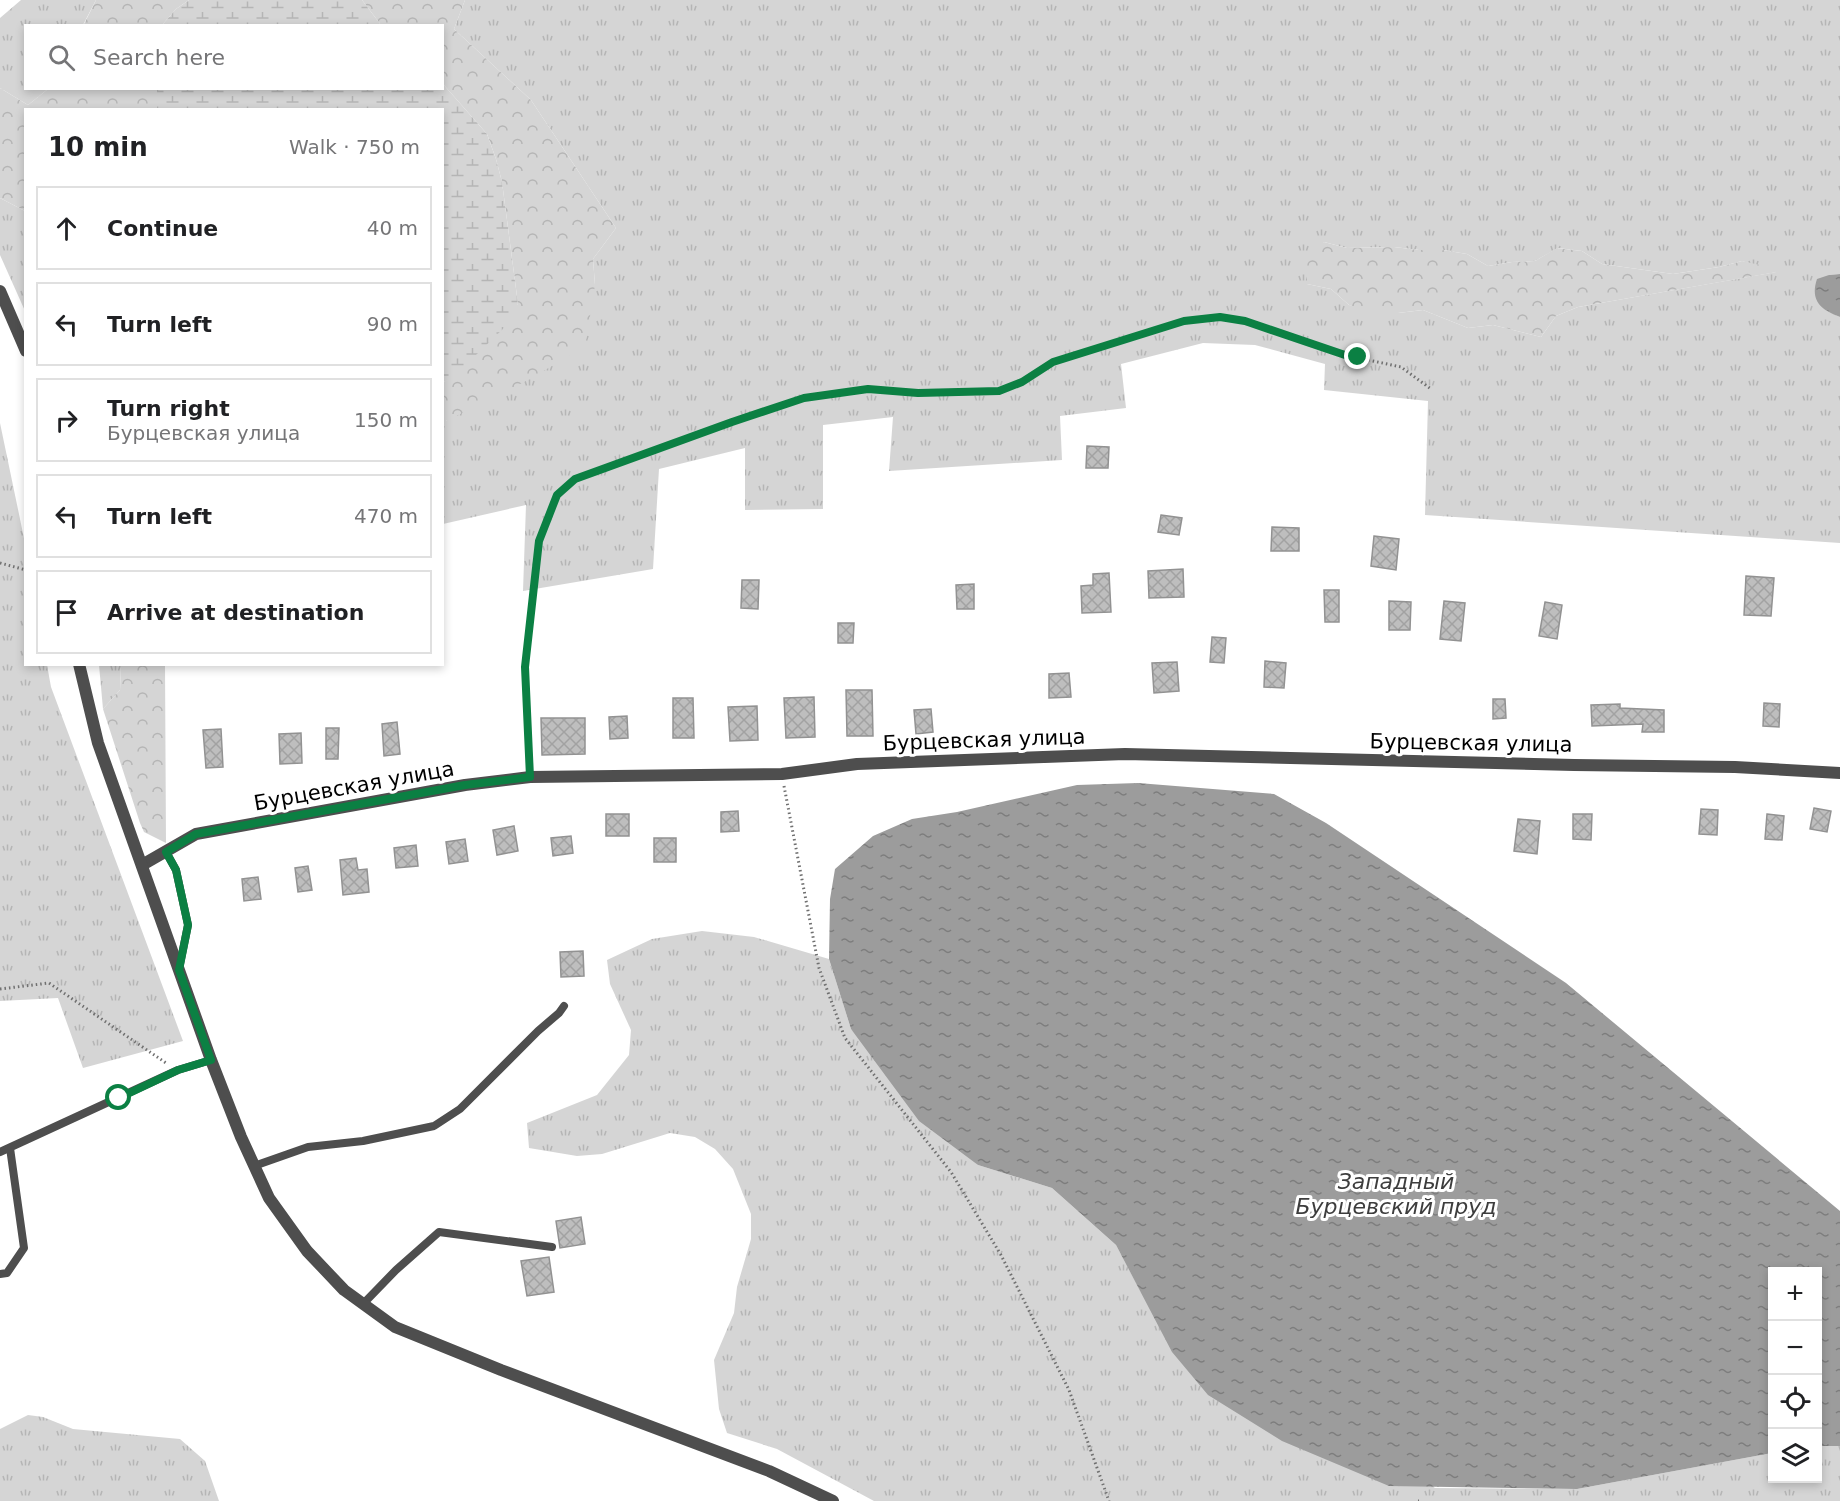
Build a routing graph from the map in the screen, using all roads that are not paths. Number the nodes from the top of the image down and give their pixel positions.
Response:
1 (0, 291) edge
2 (24, 346) edge
3 (80, 666) edge
4 (1840, 772) edge
5 (166, 852) junction
6 (142, 865) junction
7 (179, 970) junction
8 (564, 1006) dead end
9 (211, 1060) junction
10 (10, 1148) junction
11 (0, 1152) edge
12 (254, 1166) junction
13 (552, 1246) dead end
14 (0, 1274) edge
15 (363, 1304) junction
16 (833, 1501) edge

1 - 2 street
3 - 6 street
4 - 5 street, Бурцевская улица
5 - 6 street, Бурцевская улица
5 - 7 lane
6 - 7 street
7 - 9 street
8 - 12 lane
9 - 10 lane
9 - 12 street
10 - 11 lane
10 - 14 lane
12 - 15 street
13 - 15 lane
15 - 16 street

